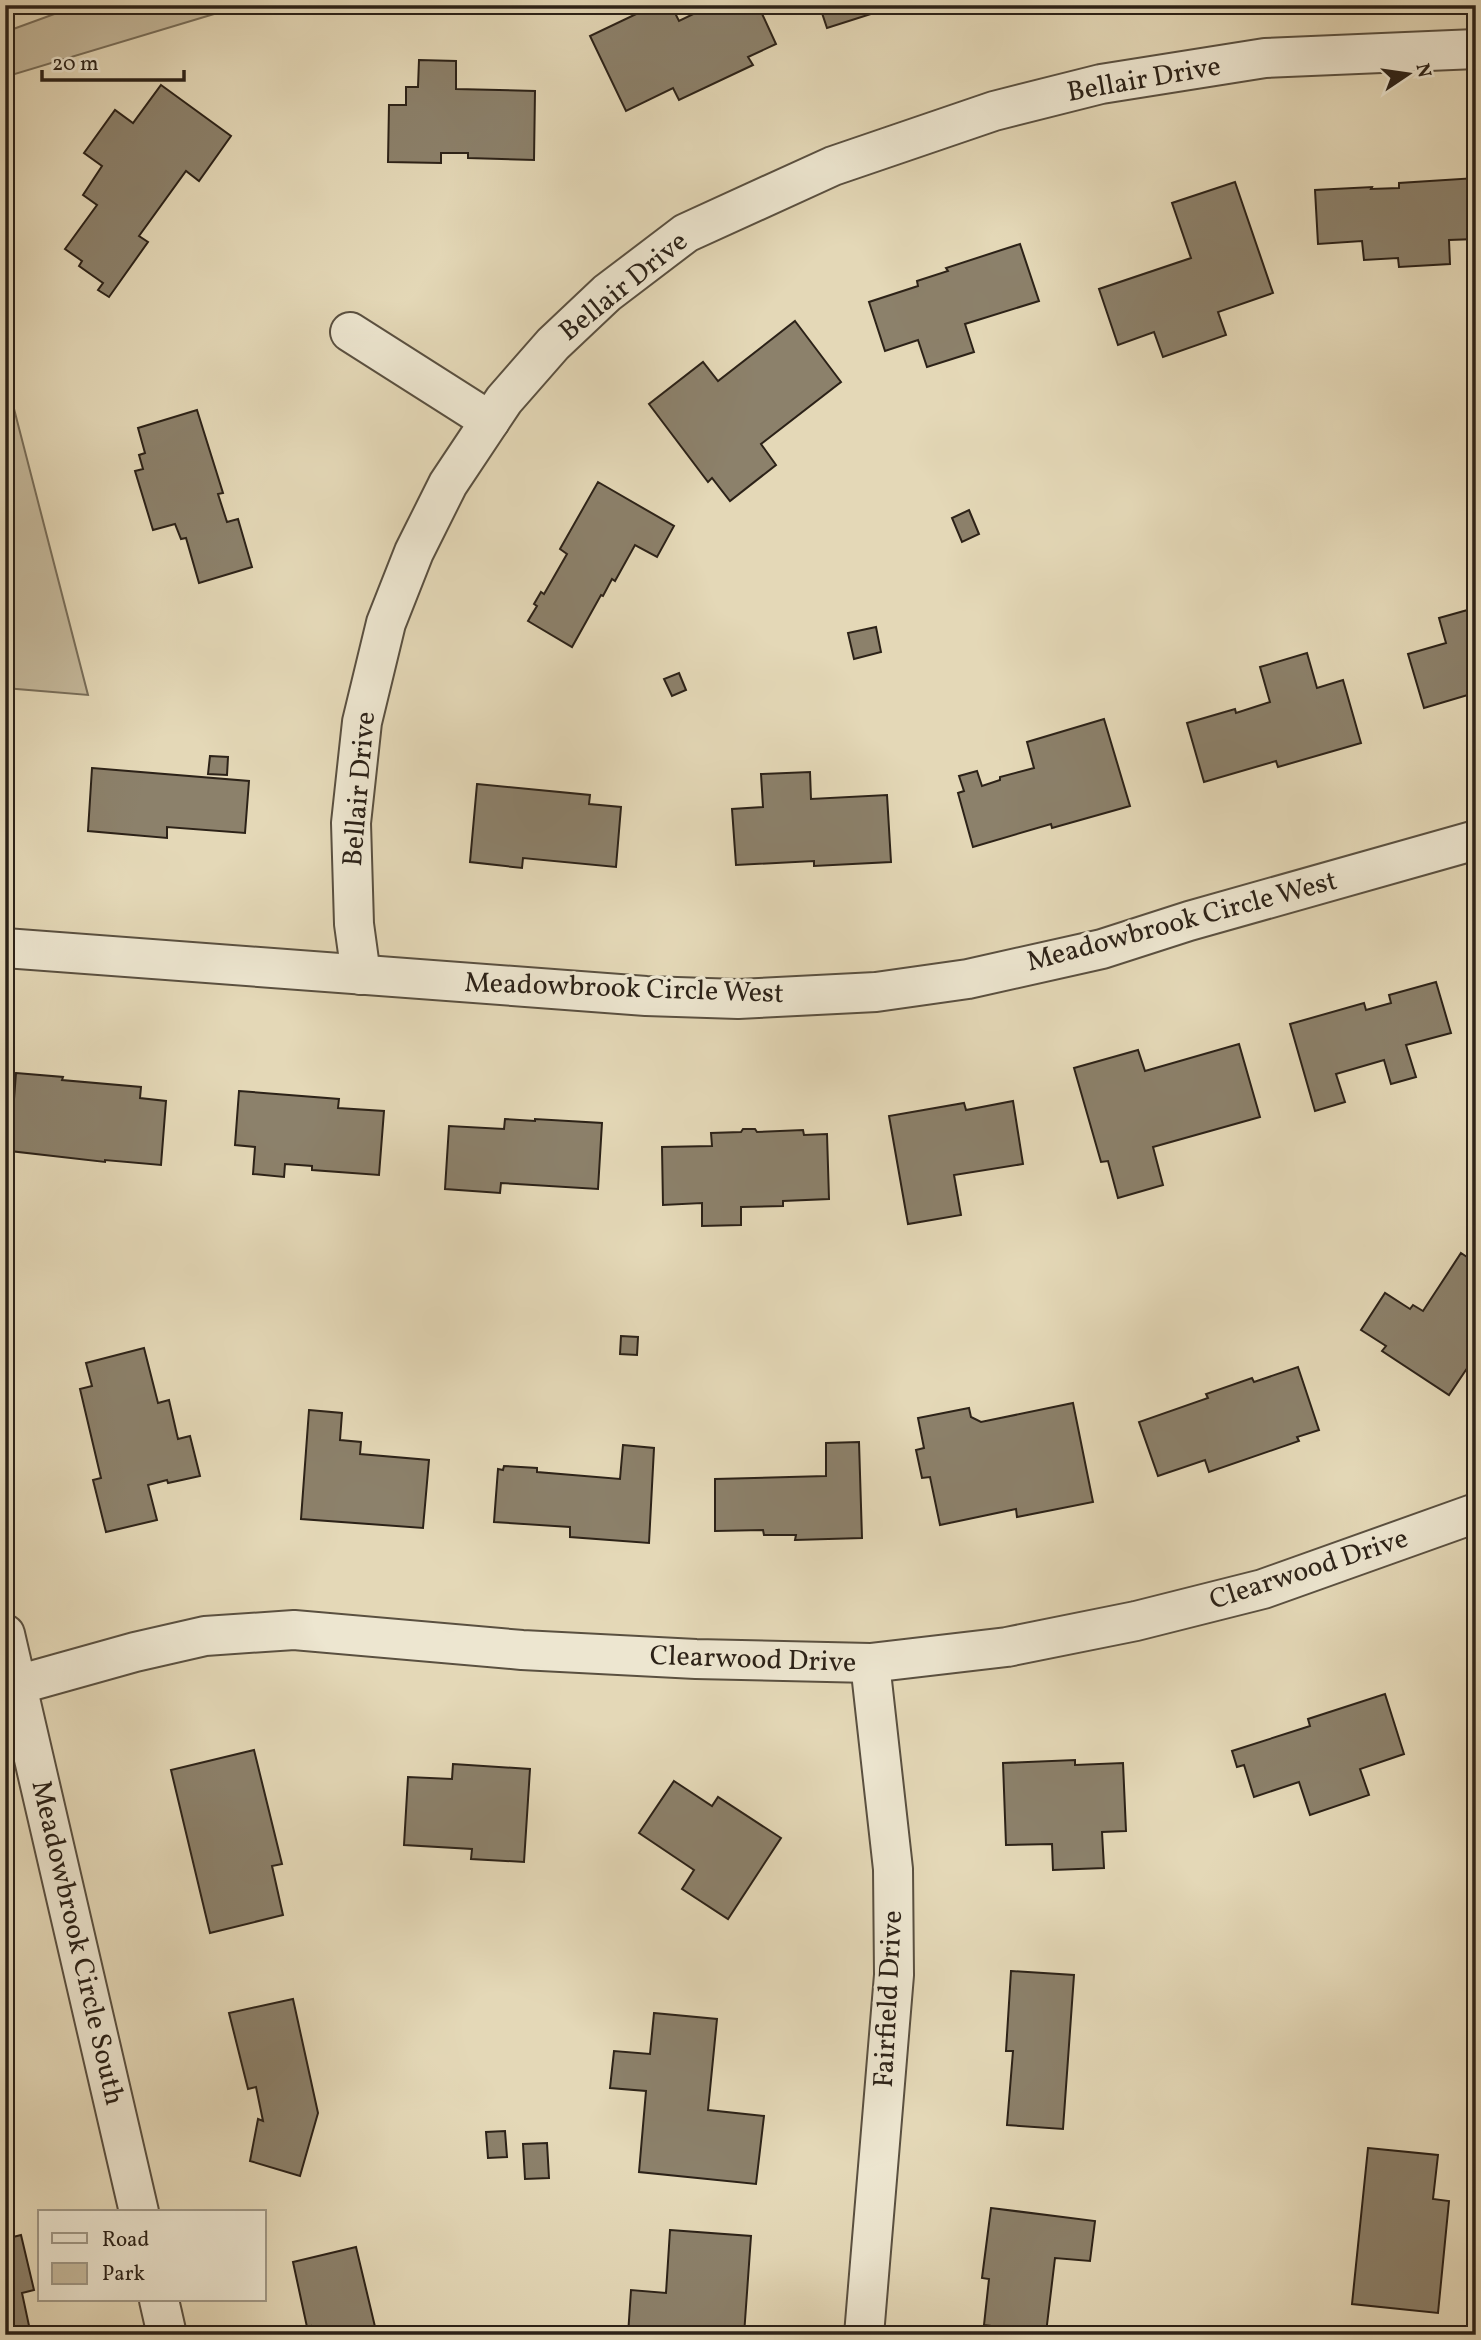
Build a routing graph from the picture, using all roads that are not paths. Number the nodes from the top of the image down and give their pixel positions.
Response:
1 (1476, 49) edge
2 (350, 332) dead end
3 (490, 421) junction
4 (1476, 840) edge
5 (5, 948) edge
6 (360, 975) junction
7 (1476, 1513) edge
8 (5, 1634) edge
9 (870, 1663) junction
10 (17, 1685) junction
11 (139, 2210) edge
12 (159, 2302) edge
13 (167, 2335) edge
14 (864, 2335) edge

1 - 3 street, Bellair Drive
2 - 3 street
3 - 6 street, Bellair Drive
4 - 6 street, Meadowbrook Circle West
5 - 6 street, Meadowbrook Circle West
7 - 9 street, Clearwood Drive
8 - 10 street, Meadowbrook Circle South
9 - 10 street, Clearwood Drive
9 - 14 street, Fairfield Drive
10 - 11 street, Meadowbrook Circle South
12 - 13 street

